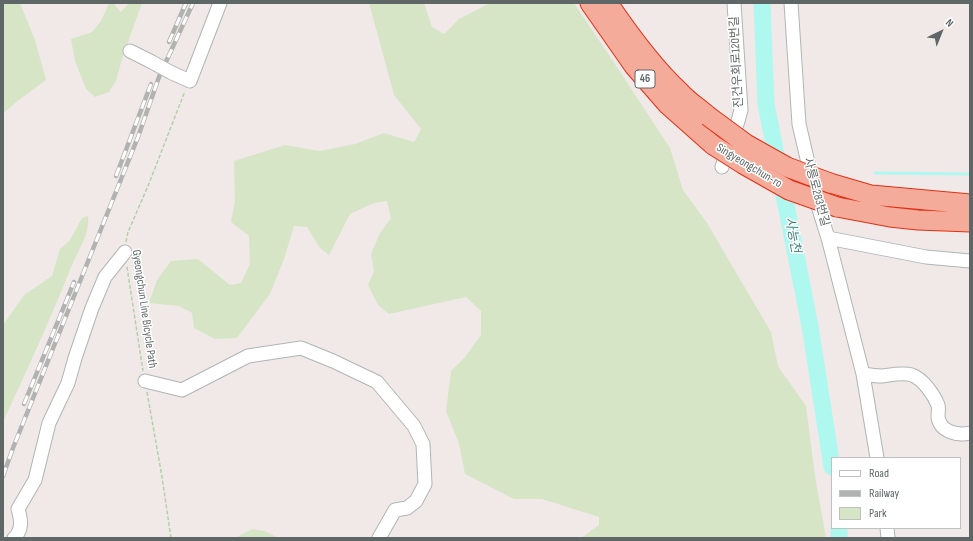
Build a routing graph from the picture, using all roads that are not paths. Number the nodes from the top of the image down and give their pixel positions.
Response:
1 (220, 3) edge
2 (590, 3) edge
3 (608, 3) edge
4 (734, 3) edge
5 (791, 3) edge
6 (130, 51) dead end
7 (722, 167) dead end
8 (970, 204) edge
9 (966, 223) edge
10 (828, 238) junction
11 (125, 252) road end
12 (970, 262) edge
13 (863, 374) junction
14 (145, 381) road end
15 (970, 433) edge
16 (877, 457) edge
17 (14, 538) edge
18 (379, 538) edge

1 - 6 street, bridge
2 - 9 highway, Singyeongchun-ro / 46, bridge
3 - 8 highway, Singyeongchun-ro / 46, bridge
4 - 7 street, 진건우회로120번길
5 - 10 street, 사릉로283번길
10 - 12 street, 사릉로283번길
10 - 13 street
11 - 17 street
13 - 15 street
13 - 16 street
14 - 18 street

